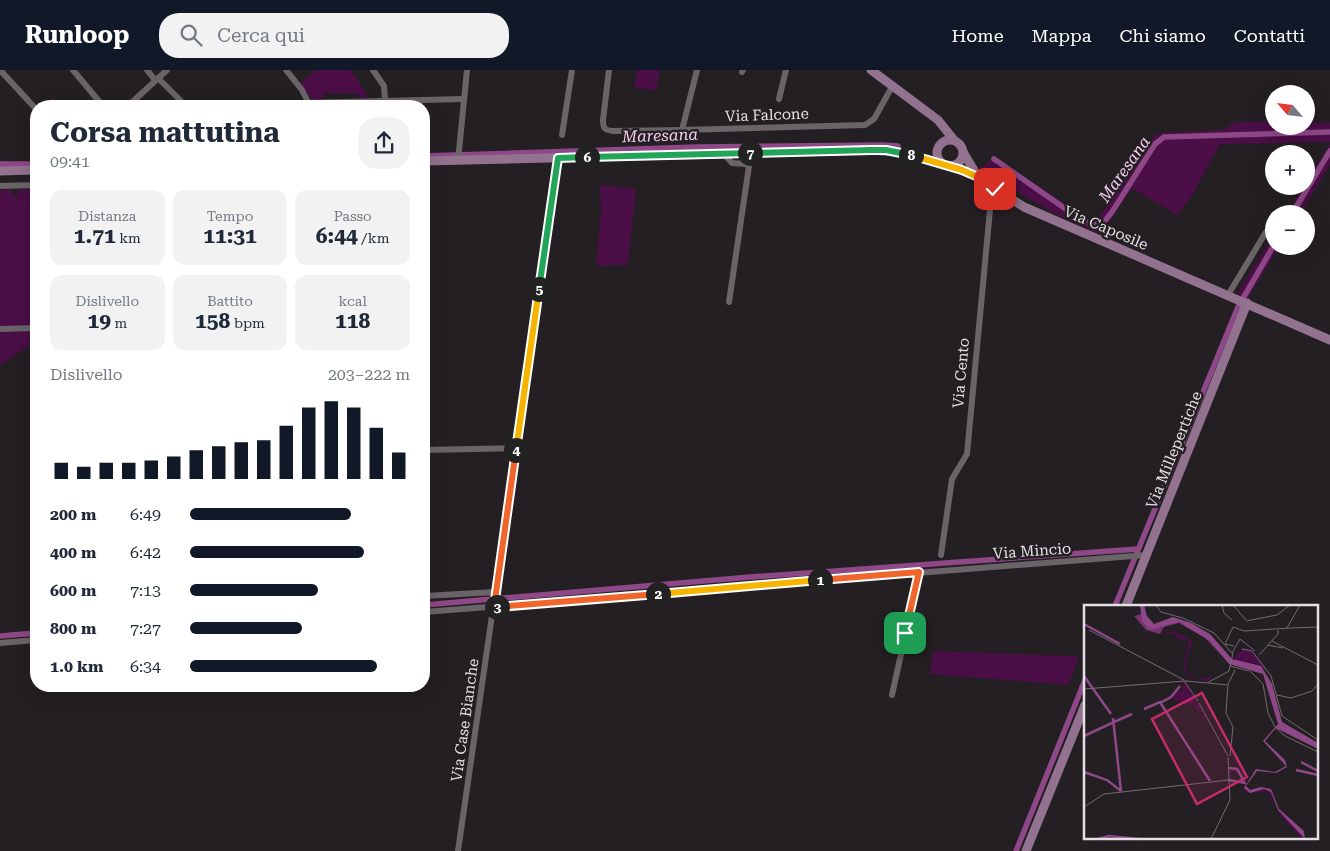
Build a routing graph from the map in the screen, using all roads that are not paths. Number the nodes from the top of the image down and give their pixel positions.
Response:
1 (0, 70) edge
2 (73, 70) edge
3 (147, 70) edge
4 (167, 70) edge
5 (286, 70) edge
6 (373, 70) edge
7 (467, 70) edge
8 (572, 70) edge
9 (609, 70) edge
10 (697, 70) edge
11 (786, 70) edge
12 (872, 70) edge
13 (157, 79) junction
14 (893, 84) junction
15 (463, 99) junction
16 (780, 99) dead end
17 (98, 100) edge
18 (134, 100) edge
19 (180, 100) edge
20 (307, 100) edge
21 (385, 100) joint
22 (30, 102) edge
23 (934, 118) junction
24 (682, 130) junction
25 (562, 135) dead end
26 (954, 140) junction
27 (938, 146) junction
28 (963, 152) junction
29 (724, 154) junction
30 (915, 156) junction
31 (558, 158) junction
32 (458, 159) junction
33 (430, 161) edge
34 (947, 165) junction
35 (30, 170) edge
36 (0, 171) edge
37 (978, 177) junction
38 (30, 185) edge
39 (0, 186) edge
40 (995, 189) junction
41 (1265, 235) edge
42 (1239, 300) junction
43 (729, 302) dead end
44 (30, 328) edge
45 (0, 329) edge
46 (1330, 340) edge
47 (517, 448) junction
48 (430, 450) edge
49 (941, 555) dead end
50 (1143, 555) junction
51 (919, 572) junction
52 (496, 594) junction
53 (430, 596) edge
54 (494, 605) junction
55 (1126, 605) edge
56 (430, 611) edge
57 (30, 640) edge
58 (0, 643) edge
59 (892, 695) dead end
60 (1084, 707) edge
61 (458, 851) edge
62 (1026, 851) edge

1 - 22 street
2 - 17 street
3 - 13 street
4 - 13 street
5 - 20 street
6 - 21 street
7 - 15 street
8 - 25 street
9 - 24 street, Via Falcone
10 - 24 street
11 - 16 street
12 - 14 street
13 - 18 street
13 - 19 street
14 - 23 street
14 - 24 street, Via Falcone
15 - 21 street
15 - 32 street
23 - 26 street
23 - 27 street
26 - 27 street
26 - 28 street
27 - 30 street
27 - 34 street
28 - 34 street
28 - 37 street, Via Caposile
29 - 30 street, Via Caposile
29 - 31 street, Via Caposile
29 - 43 street
30 - 34 street, Via Caposile
31 - 32 street, Via Caposile
31 - 47 street, Via Case Bianche
32 - 33 street, Via Caposile
34 - 37 street, Via Caposile
35 - 36 street
37 - 40 street, Via Caposile
38 - 39 street
40 - 42 street, Via Caposile
40 - 49 street, Via Cento
41 - 42 street
42 - 46 street, Via Caposile
42 - 50 street, Via Millepertiche
44 - 45 street
47 - 48 street
47 - 52 street, Via Case Bianche
50 - 51 street, Via Mincio
50 - 55 street, Via Millepertiche
51 - 54 street, Via Mincio
51 - 59 street
52 - 53 street
52 - 54 street, Via Case Bianche
54 - 56 street, Via Mincio
54 - 61 street, Via Case Bianche
57 - 58 street
60 - 62 street

